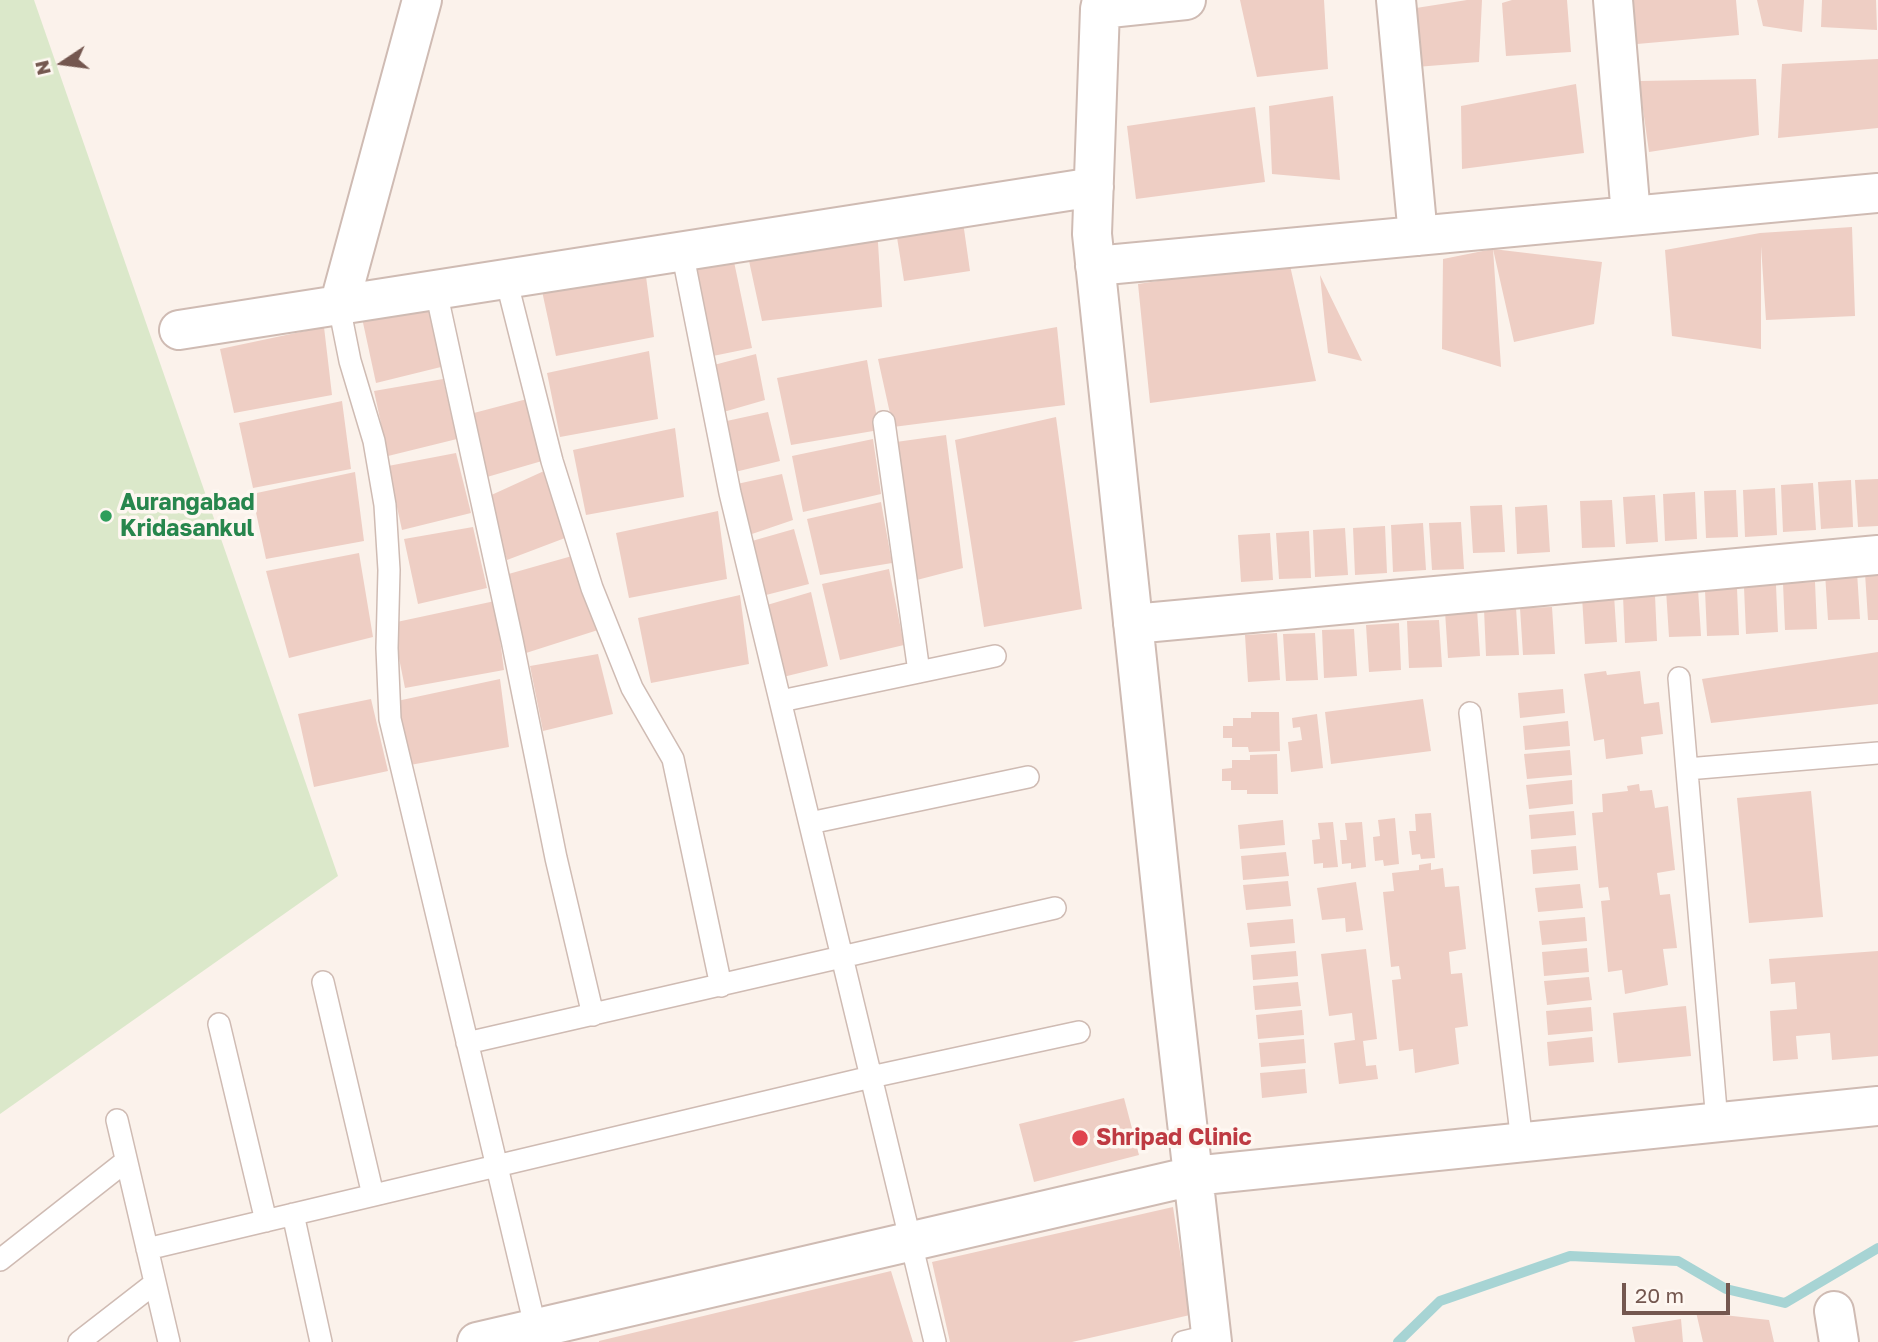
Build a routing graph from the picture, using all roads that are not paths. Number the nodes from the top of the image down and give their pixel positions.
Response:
1 (422, 0) edge
2 (1186, 0) edge
3 (1396, 0) edge
4 (1614, 0) edge
5 (1101, 4) edge
6 (1094, 187) junction
7 (1878, 193) edge
8 (1631, 216) junction
9 (1418, 236) junction
10 (682, 251) junction
11 (1095, 266) junction
12 (506, 279) junction
13 (436, 291) junction
14 (339, 306) junction
15 (179, 330) dead end
16 (884, 422) dead end
17 (1878, 555) edge
18 (1133, 624) junction
19 (995, 656) dead end
20 (919, 672) junction
21 (1679, 678) dead end
22 (781, 701) junction
23 (1470, 713) dead end
24 (1878, 753) edge
25 (1687, 769) junction
26 (1028, 777) dead end
27 (810, 823) junction
28 (1055, 908) dead end
29 (842, 958) junction
30 (323, 982) dead end
31 (721, 985) junction
32 (593, 1014) junction
33 (219, 1024) dead end
34 (1079, 1032) dead end
35 (467, 1043) junction
36 (871, 1077) junction
37 (1878, 1106) edge
38 (117, 1121) dead end
39 (1717, 1122) junction
40 (1522, 1142) junction
41 (126, 1161) junction
42 (497, 1166) junction
43 (1193, 1176) junction
44 (373, 1195) junction
45 (293, 1214) junction
46 (266, 1221) junction
47 (912, 1242) junction
48 (147, 1249) junction
49 (0, 1260) edge
50 (155, 1283) junction
51 (527, 1335) edge
52 (1202, 1340) edge
53 (79, 1342) edge
54 (169, 1342) edge
55 (321, 1342) edge
56 (477, 1342) edge
57 (935, 1342) edge

1 - 14 street
2 - 5 street
3 - 9 street
4 - 8 street
5 - 6 street
6 - 10 street
6 - 11 street
7 - 8 street
8 - 9 street
9 - 11 street
10 - 12 street
10 - 22 lane
11 - 18 street
12 - 13 street
12 - 31 lane
13 - 14 street
13 - 32 lane
14 - 15 street
14 - 35 lane
16 - 20 lane
17 - 18 street
18 - 43 street
19 - 20 lane
20 - 22 lane
21 - 25 lane
22 - 27 lane
23 - 40 lane
24 - 25 lane
25 - 39 lane
26 - 27 lane
27 - 29 lane
28 - 29 lane
29 - 31 lane
29 - 36 lane
30 - 44 lane
31 - 32 lane
32 - 35 lane
33 - 46 lane
34 - 36 lane
35 - 42 lane
36 - 42 lane
36 - 47 lane
37 - 39 street
38 - 41 lane
39 - 40 street
40 - 43 street
41 - 48 lane
41 - 49 lane
42 - 44 lane
42 - 51 lane
43 - 47 street
43 - 52 street
44 - 45 lane
45 - 46 lane
45 - 55 lane
46 - 48 lane
47 - 51 street
47 - 57 lane
48 - 50 lane
50 - 53 lane
50 - 54 lane
51 - 56 street

